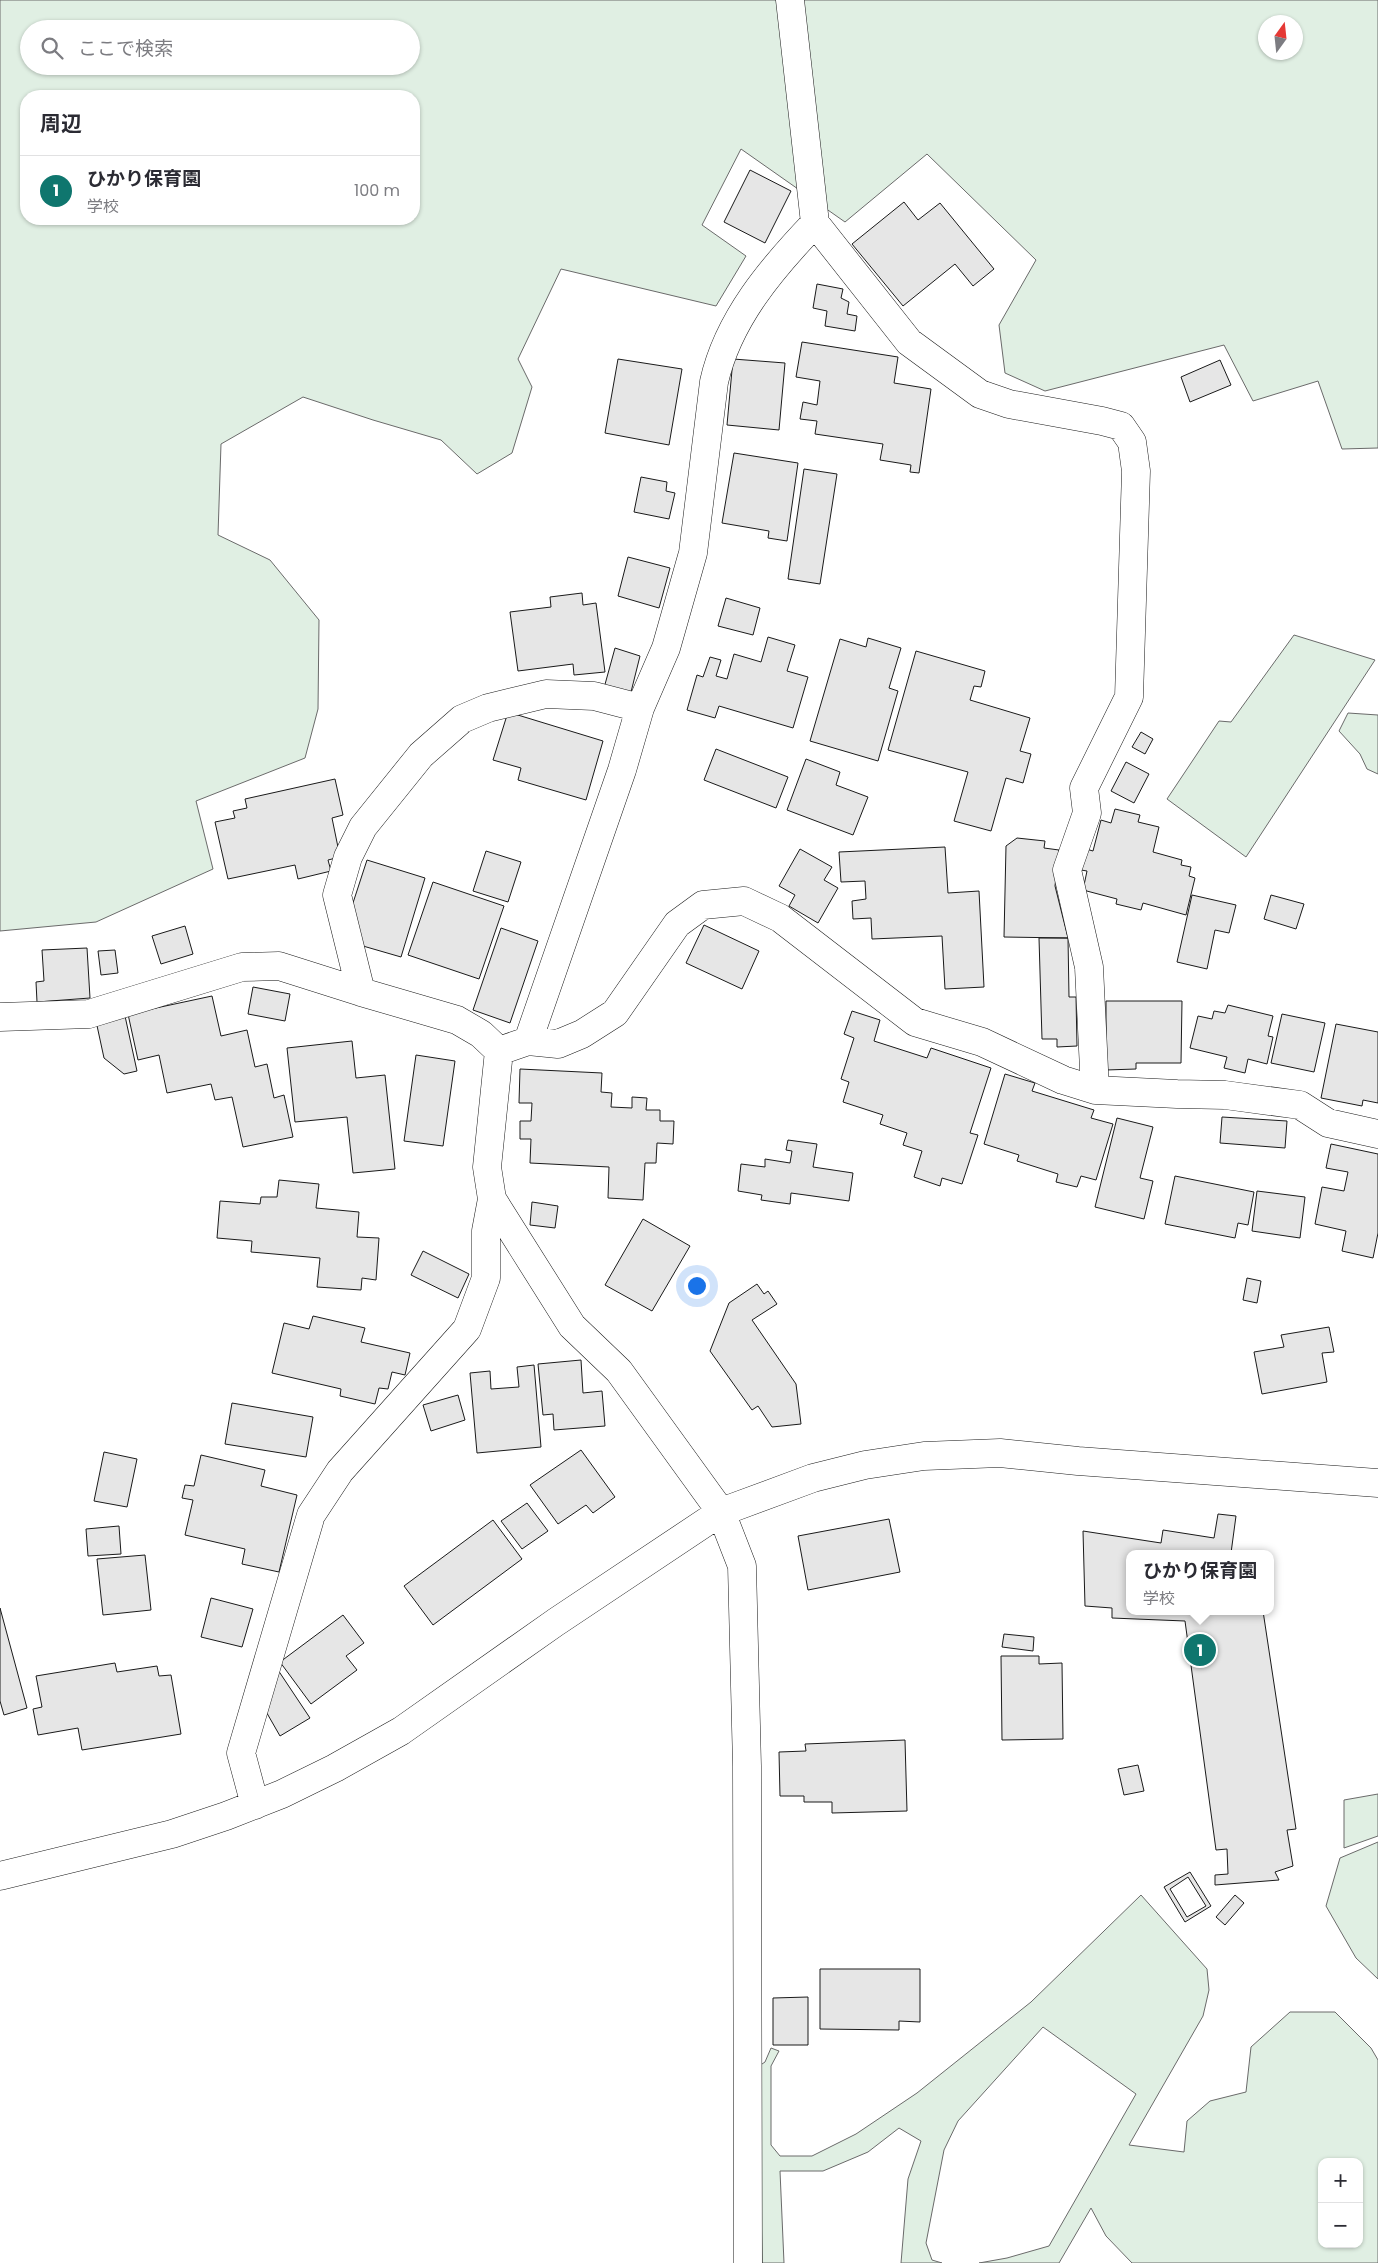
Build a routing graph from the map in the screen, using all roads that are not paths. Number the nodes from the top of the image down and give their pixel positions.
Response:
1 (790, 0) edge
2 (815, 223) junction
3 (640, 708) junction
4 (361, 992) junction
5 (0, 1017) edge
6 (528, 1041) junction
7 (498, 1051) junction
8 (1095, 1090) junction
9 (1378, 1134) edge
10 (492, 1199) junction
11 (1378, 1483) edge
12 (721, 1512) junction
13 (255, 1805) junction
14 (0, 1876) edge
15 (748, 2263) edge

1 - 2 street
2 - 3 street
2 - 8 street
3 - 4 street
3 - 6 street
4 - 5 street
4 - 7 street
6 - 7 street
6 - 8 street
7 - 10 street
8 - 9 street
10 - 12 street
10 - 13 street
11 - 12 street
12 - 13 street
12 - 15 street
13 - 14 street

